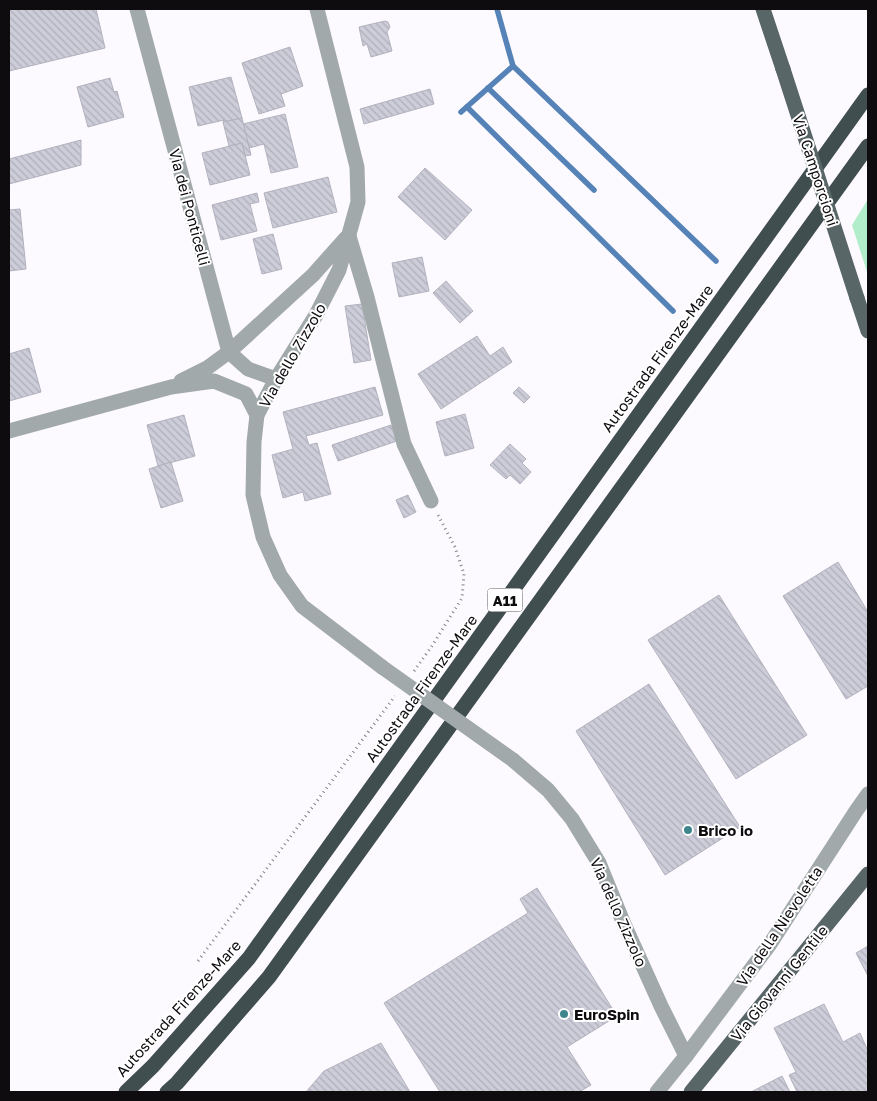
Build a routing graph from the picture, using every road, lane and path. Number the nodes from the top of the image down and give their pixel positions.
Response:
1 (137, 9) edge
2 (317, 9) edge
3 (763, 9) edge
4 (868, 95) edge
5 (868, 146) edge
6 (349, 236) junction
7 (868, 331) edge
8 (229, 352) junction
9 (276, 380) junction
10 (171, 387) junction
11 (257, 415) junction
12 (9, 431) edge
13 (431, 501) joint
14 (409, 678) dead end
15 (397, 693) dead end
16 (868, 794) edge
17 (868, 874) edge
18 (198, 961) dead end
19 (686, 1056) junction
20 (126, 1092) edge
21 (167, 1092) edge
22 (657, 1092) edge
23 (691, 1092) edge

1 - 8 street, Via dei Ponticelli
2 - 6 street, Via dello Zizzolo
3 - 7 main road, Via Camporcioni, bridge
4 - 20 highway, Autostrada Firenze-Mare / A11
5 - 21 highway, A11
6 - 8 street
6 - 9 street, Via dello Zizzolo
6 - 13 street
8 - 9 street
8 - 10 street
9 - 11 street, Via dello Zizzolo
10 - 11 street
10 - 12 street
11 - 19 street, Via dello Zizzolo, bridge
13 - 14 path
15 - 18 path
16 - 19 street, Via della Nievoletta
17 - 23 main road, Via Giovanni Gentile
19 - 22 street, Via della Nievoletta

